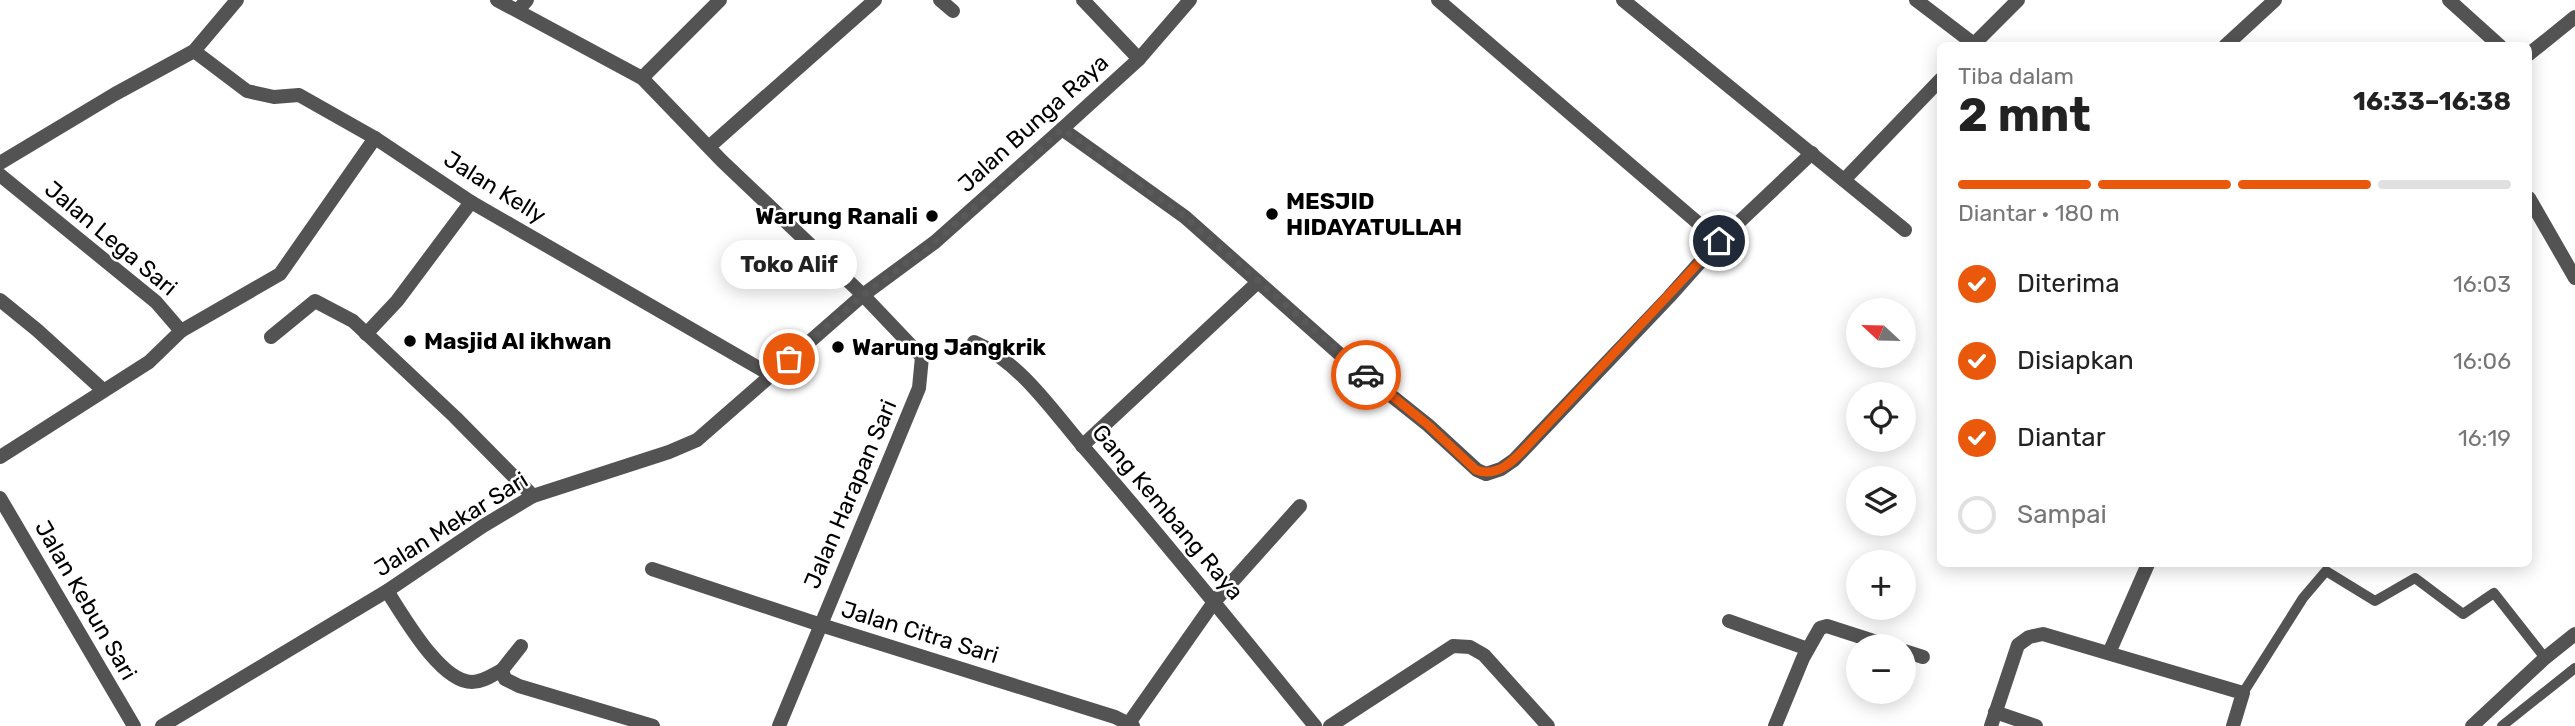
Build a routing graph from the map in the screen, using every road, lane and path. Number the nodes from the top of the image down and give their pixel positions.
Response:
1 (237, 0) edge
2 (497, 0) edge
3 (720, 0) edge
4 (875, 0) edge
5 (940, 0) edge
6 (1083, 0) edge
7 (1190, 0) edge
8 (1438, 0) edge
9 (1623, 0) edge
10 (1916, 0) edge
11 (2018, 0) edge
12 (2275, 0) edge
13 (2449, 0) edge
14 (522, 5) edge
15 (953, 11) dead end
16 (2575, 17) edge
17 (1969, 42) edge
18 (1976, 42) edge
19 (2229, 42) edge
20 (2496, 42) edge
21 (194, 51) junction
22 (2532, 52) edge
23 (1139, 59) junction
24 (642, 78) junction
25 (1937, 83) edge
26 (1062, 129) junction
27 (375, 138) junction
28 (710, 146) junction
29 (1812, 153) junction
30 (0, 163) edge
31 (0, 175) edge
32 (1844, 180) junction
33 (471, 202) junction
34 (2532, 203) edge
35 (1905, 230) dead end
36 (1719, 241) junction
37 (2575, 278) edge
38 (1258, 282) junction
39 (863, 295) junction
40 (0, 300) edge
41 (181, 331) junction
42 (366, 334) junction
43 (271, 337) dead end
44 (974, 342) dead end
45 (771, 376) junction
46 (103, 390) junction
47 (1082, 446) junction
48 (0, 457) edge
49 (533, 496) junction
50 (0, 498) edge
51 (1300, 506) dead end
52 (2147, 567) edge
53 (652, 569) dead end
54 (387, 591) junction
55 (1214, 602) junction
56 (1728, 621) dead end
57 (821, 625) junction
58 (1852, 634) edge
59 (2575, 634) edge
60 (521, 646) dead end
61 (1808, 649) junction
62 (2109, 653) junction
63 (1916, 654) edge
64 (1923, 657) dead end
65 (2545, 658) junction
66 (2575, 668) edge
67 (502, 670) junction
68 (2243, 693) junction
69 (1993, 719) edge
70 (1131, 724) edge
71 (134, 726) edge
72 (162, 726) edge
73 (653, 726) edge
74 (779, 726) edge
75 (1315, 726) edge
76 (1330, 726) edge
77 (1548, 726) edge
78 (1774, 726) edge
79 (2036, 726) edge
80 (2234, 726) edge
81 (2472, 726) edge
82 (2502, 726) edge

1 - 21 street
2 - 14 street, Jalan Harapan Sari
3 - 24 street
4 - 28 street
5 - 15 street
6 - 23 street
7 - 23 street, Jalan Bunga Raya
8 - 36 street
9 - 29 street
10 - 17 street
11 - 18 street
12 - 19 street
13 - 20 street
14 - 24 street, Jalan Harapan Sari
16 - 22 street
21 - 27 street, Jalan Kelly
21 - 30 street
23 - 26 street, Jalan Bunga Raya
24 - 28 street, Jalan Harapan Sari
25 - 32 street
26 - 38 street
26 - 39 street, Jalan Bunga Raya
27 - 33 street, Jalan Kelly
27 - 41 street
28 - 39 street, Jalan Harapan Sari
29 - 32 street
29 - 36 street
31 - 41 street, Jalan Lega Sari
32 - 35 street
33 - 42 street
33 - 45 street, Jalan Kelly
34 - 37 street
36 - 38 street
38 - 47 street
39 - 45 street, Jalan Mekar Sari
39 - 57 street, Jalan Harapan Sari
40 - 46 street
41 - 46 street, Jalan Lega Sari
42 - 43 street
42 - 49 street
44 - 47 street, Gang Kembang Raya
45 - 49 street, Jalan Mekar Sari
46 - 48 street, Jalan Lega Sari
47 - 55 street, Gang Kembang Raya
49 - 54 street, Jalan Mekar Sari
50 - 71 street, Jalan Kebun Sari
51 - 55 street
52 - 62 street
53 - 57 street, Jalan Citra Sari
54 - 67 street
54 - 72 street, Jalan Mekar Sari
55 - 70 street
55 - 75 street, Gang Kembang Raya
56 - 61 street
57 - 70 street, Jalan Citra Sari
57 - 74 street, Jalan Harapan Sari
58 - 61 street
59 - 65 street
60 - 67 street
61 - 78 street
62 - 68 street
62 - 69 street
63 - 64 street
65 - 68 lane
65 - 81 street
66 - 82 lane
67 - 73 street
68 - 80 street
69 - 79 street
76 - 77 street

